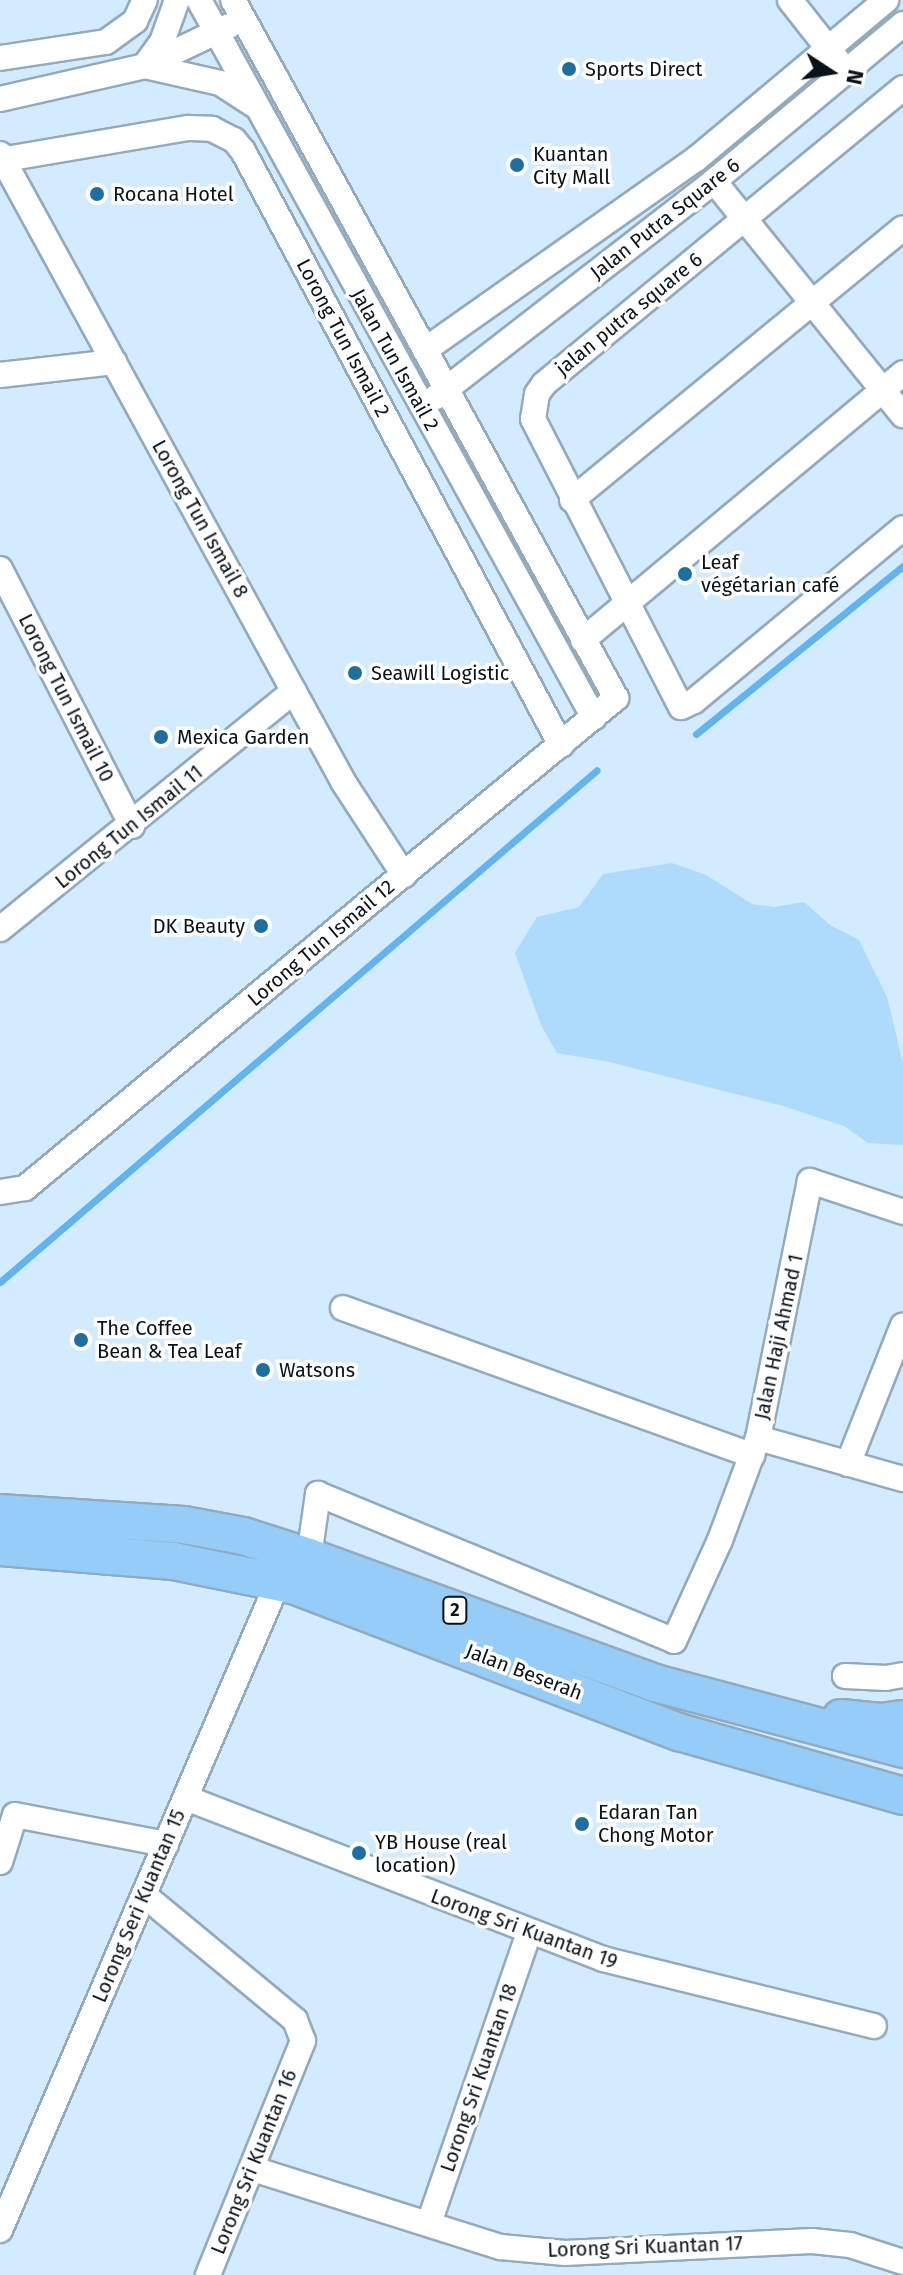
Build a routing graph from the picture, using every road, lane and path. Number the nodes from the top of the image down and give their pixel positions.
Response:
1 (145, 0) edge
2 (177, 0) edge
3 (199, 0) edge
4 (790, 0) edge
5 (886, 0) edge
6 (241, 7) edge
7 (903, 24) edge
8 (217, 33) junction
9 (828, 48) junction
10 (0, 58) edge
11 (145, 66) junction
12 (846, 72) junction
13 (903, 88) edge
14 (0, 99) edge
15 (257, 106) junction
16 (1, 157) edge
17 (714, 181) junction
18 (745, 219) junction
19 (903, 228) edge
20 (812, 303) junction
21 (425, 350) junction
22 (114, 362) junction
23 (903, 373) edge
24 (0, 375) edge
25 (448, 390) junction
26 (883, 390) junction
27 (421, 406) junction
28 (903, 415) edge
29 (572, 500) junction
30 (903, 528) edge
31 (0, 569) edge
32 (626, 603) junction
33 (583, 640) junction
34 (294, 691) junction
35 (616, 698) joint
36 (594, 718) junction
37 (561, 745) junction
38 (132, 826) junction
39 (404, 875) junction
40 (0, 929) edge
41 (0, 1192) edge
42 (903, 1212) edge
43 (343, 1308) dead end
44 (903, 1325) edge
45 (755, 1447) junction
46 (848, 1464) junction
47 (903, 1479) edge
48 (0, 1513) edge
49 (0, 1547) edge
50 (309, 1557) junction
51 (278, 1582) junction
52 (903, 1675) edge
53 (845, 1676) dead end
54 (740, 1707) junction
55 (903, 1719) edge
56 (903, 1749) edge
57 (903, 1796) edge
58 (186, 1798) junction
59 (166, 1844) junction
60 (0, 1862) edge
61 (144, 1895) junction
62 (529, 1933) junction
63 (874, 2026) dead end
64 (253, 2169) junction
65 (429, 2223) junction
66 (0, 2230) edge
67 (903, 2262) edge
68 (208, 2275) edge

1 - 10 street
2 - 11 street
3 - 8 street, Jalan Tun Ismail 2
4 - 9 street
5 - 9 street, Jalan Putra Square 6
6 - 8 street
6 - 21 street, Jalan Tun Ismail 2
7 - 12 street, Jalan Putra Square 6
8 - 11 street
8 - 15 street, Jalan Tun Ismail 2
9 - 12 street
9 - 21 street, Jalan Putra Square 6
11 - 14 street
11 - 15 street
12 - 17 street, Jalan Putra Square 6
13 - 18 street, jalan putra square 6
15 - 27 street, Jalan Tun Ismail 2
16 - 22 street, Lorong Tun Ismail 8
16 - 37 street, Lorong Tun Ismail 2
17 - 18 street
17 - 25 street, Jalan Putra Square 6
18 - 20 street
18 - 29 street, jalan putra square 6
19 - 20 street
20 - 26 street
20 - 29 street
21 - 25 street, Jalan Tun Ismail 2
22 - 24 street
22 - 34 street, Lorong Tun Ismail 8
23 - 26 street
25 - 27 street, Jalan Putra Square 6
25 - 33 street, Jalan Tun Ismail 2
26 - 28 street
26 - 32 street
27 - 36 street, Jalan Tun Ismail 2
29 - 32 street, jalan putra square 6
30 - 32 street, jalan putra square 6
31 - 38 street, Lorong Tun Ismail 10
32 - 33 street
33 - 35 street, Jalan Tun Ismail 2
34 - 38 street, Lorong Tun Ismail 11
34 - 39 street, Lorong Tun Ismail 8
35 - 36 street, Lorong Tun Ismail 12
36 - 37 street, Lorong Tun Ismail 12
37 - 39 street, Lorong Tun Ismail 12
38 - 40 street, Lorong Tun Ismail 11
39 - 41 street, Lorong Tun Ismail 12
42 - 45 street, Jalan Haji Ahmad 1
43 - 45 street
44 - 46 street
45 - 46 street, Jalan Haji Ahmad 1
45 - 50 street
46 - 47 street, Jalan Haji Ahmad 1
48 - 50 highway, Jalan Beserah / 2
49 - 51 highway, Jalan Beserah / 2
50 - 54 highway, Jalan Beserah / 2
51 - 57 highway, Jalan Beserah / 2
51 - 58 street, Lorong Seri Kuantan 15
52 - 53 street
54 - 55 highway
54 - 56 highway, Jalan Beserah / 2
58 - 59 street, Lorong Seri Kuantan 15
58 - 62 street, Lorong Sri Kuantan 19
59 - 60 street
59 - 61 street, Lorong Seri Kuantan 15
61 - 64 street, Lorong Sri Kuantan 16
61 - 66 street, Lorong Seri Kuantan 15
62 - 63 street, Lorong Sri Kuantan 19
62 - 65 street, Lorong Sri Kuantan 18
64 - 65 street, Lorong Sri Kuantan 17
64 - 68 street, Lorong Sri Kuantan 16
65 - 67 street, Lorong Sri Kuantan 17

